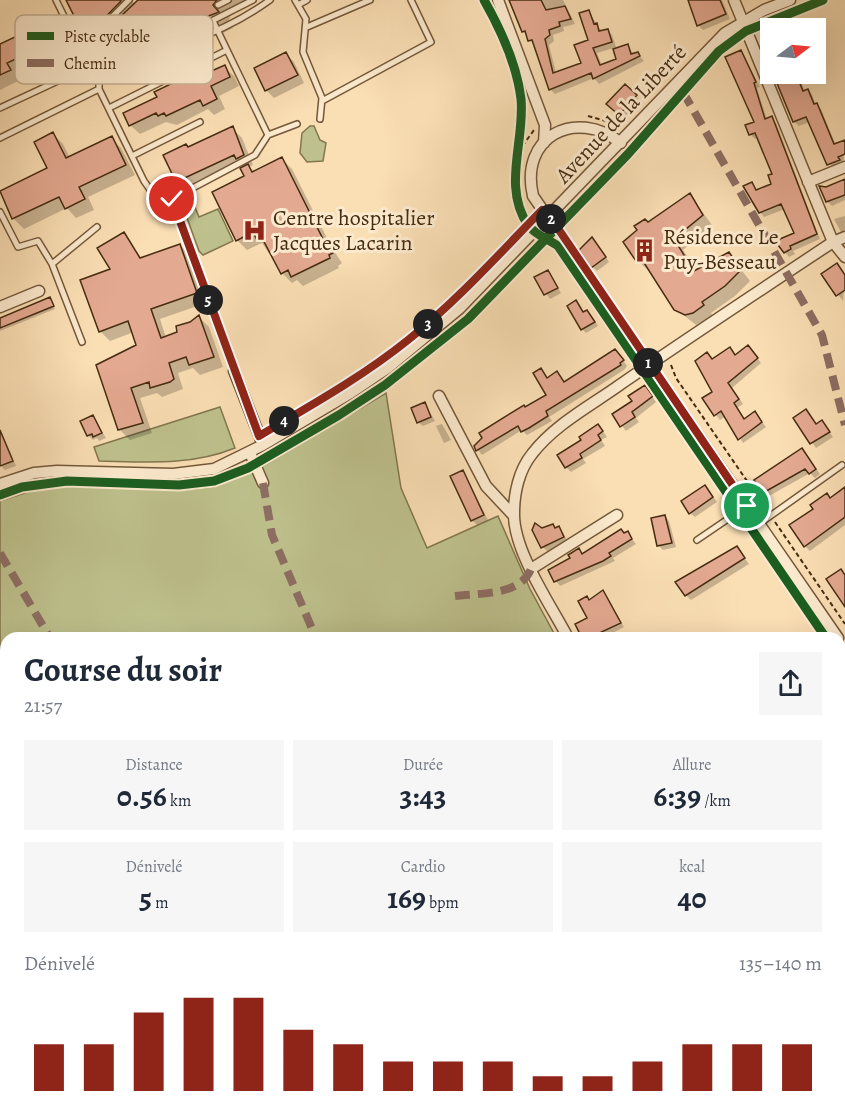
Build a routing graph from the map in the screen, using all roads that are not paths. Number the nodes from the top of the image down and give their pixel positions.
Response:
1 (56, 0) edge
2 (129, 0) edge
3 (228, 0) edge
4 (253, 0) edge
5 (270, 0) edge
6 (307, 0) edge
7 (370, 0) edge
8 (411, 0) edge
9 (498, 0) edge
10 (734, 0) edge
11 (790, 0) edge
12 (297, 2) edge
13 (218, 5) dead end
14 (63, 15) edge
15 (114, 15) edge
16 (213, 21) joint
17 (742, 22) junction
18 (307, 27) junction
19 (217, 30) junction
20 (213, 32) edge
21 (227, 50) junction
22 (213, 57) edge
23 (51, 84) edge
24 (99, 84) edge
25 (159, 84) edge
26 (99, 89) junction
27 (322, 101) junction
28 (0, 108) edge
29 (109, 108) junction
30 (320, 119) dead end
31 (200, 122) dead end
32 (297, 124) dead end
33 (545, 124) junction
34 (558, 131) junction
35 (268, 135) junction
36 (0, 138) edge
37 (544, 142) junction
38 (621, 143) junction
39 (132, 156) junction
40 (845, 167) edge
41 (808, 182) junction
42 (172, 199) junction
43 (0, 212) edge
44 (549, 217) junction
45 (97, 227) dead end
46 (845, 237) edge
47 (832, 242) junction
48 (845, 257) edge
49 (52, 264) junction
50 (39, 291) dead end
51 (0, 307) edge
52 (82, 342) dead end
53 (650, 365) junction
54 (234, 371) joint
55 (439, 396) dead end
56 (264, 445) junction
57 (250, 453) junction
58 (842, 465) dead end
59 (263, 483) dead end
60 (0, 484) edge
61 (747, 506) junction
62 (617, 515) dead end
63 (514, 516) junction
64 (759, 524) junction
65 (697, 540) dead end
66 (531, 569) junction
67 (565, 632) edge
68 (834, 632) edge

1 - 14 lane
2 - 15 lane
3 - 13 lane
4 - 16 lane
5 - 19 lane
6 - 12 lane
7 - 18 lane
8 - 27 lane
9 - 33 street
10 - 17 street
11 - 17 street, Avenue de la Liberté
12 - 18 lane
16 - 19 lane
17 - 38 street, Avenue de la Liberté
17 - 41 street
18 - 27 lane
19 - 20 lane
19 - 21 lane
21 - 22 lane
21 - 35 lane
23 - 28 lane
24 - 26 lane
25 - 29 lane
26 - 29 lane
26 - 36 lane
27 - 30 lane
29 - 39 lane
31 - 39 lane
32 - 35 lane
33 - 34 street
33 - 37 street
34 - 37 street
34 - 38 street
35 - 42 lane
37 - 44 street
38 - 44 street, Avenue de la Liberté
39 - 42 lane
40 - 41 street
41 - 47 street
42 - 54 lane
43 - 49 lane
44 - 53 street
44 - 56 street, Avenue de la Liberté
45 - 49 lane
46 - 47 street
47 - 48 street
47 - 53 street
49 - 52 lane
50 - 51 street
53 - 61 street
53 - 63 street
54 - 56 street
55 - 63 street
56 - 57 street, Avenue de la Liberté
57 - 59 street
57 - 60 street, Avenue de la Liberté
58 - 64 lane
61 - 64 street
61 - 65 lane
62 - 66 street
63 - 66 street
64 - 68 street
66 - 67 street

